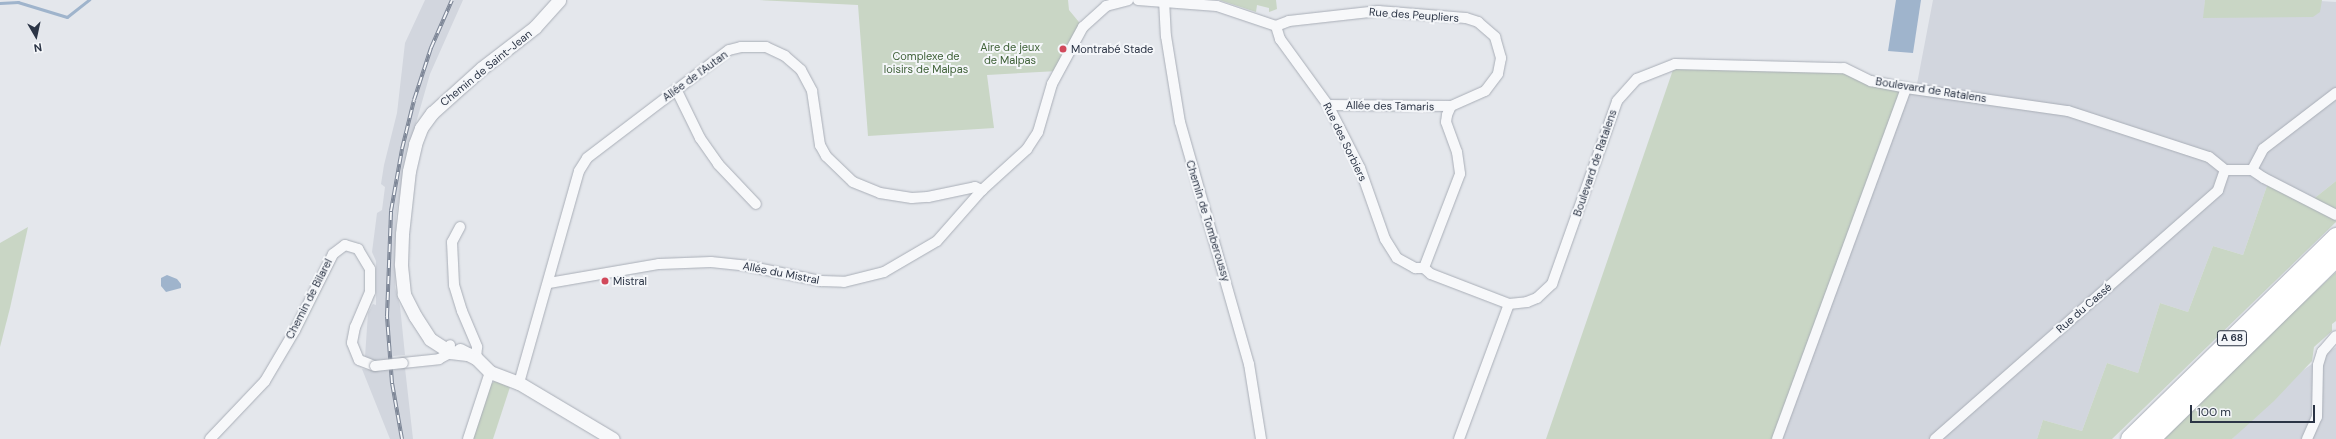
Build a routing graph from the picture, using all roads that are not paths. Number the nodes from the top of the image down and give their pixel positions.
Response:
1 (559, 0) edge
2 (1128, 0) edge
3 (1138, 0) edge
4 (1164, 1) edge
5 (1276, 26) junction
6 (1906, 88) junction
7 (676, 89) junction
8 (2336, 93) edge
9 (1328, 105) junction
10 (1451, 106) junction
11 (2225, 170) junction
12 (2252, 170) junction
13 (982, 190) junction
14 (756, 204) dead end
15 (2336, 215) edge
16 (460, 227) dead end
17 (2336, 237) edge
18 (2336, 258) edge
19 (1424, 268) junction
20 (549, 283) junction
21 (1509, 304) junction
22 (2336, 336) edge
23 (447, 347) junction
24 (471, 356) junction
25 (490, 372) junction
26 (518, 383) junction
27 (210, 439) edge
28 (468, 439) edge
29 (613, 439) edge
30 (1261, 439) edge
31 (1459, 439) edge
32 (1777, 439) edge
33 (1935, 439) edge
34 (2130, 439) edge
35 (2151, 439) edge
36 (2307, 439) edge

1 - 23 street, Chemin de Saint-Jean
2 - 13 street
3 - 4 street
4 - 5 street
4 - 30 street, Chemin de Tomberoussy
5 - 9 street, Rue des Sorbiers
5 - 10 street, Rue des Peupliers
6 - 11 street, Boulevard de Ratalens
6 - 21 street, Boulevard de Ratalens
6 - 32 street
7 - 13 street, Allée de l'Autan
7 - 14 street
7 - 20 street, Allée de l'Autan
8 - 12 street
9 - 10 street, Allée des Tamaris
9 - 19 street, Rue des Sorbiers
10 - 19 street
11 - 12 street
11 - 33 street, Rue du Cassé
12 - 15 street
13 - 20 street, Allée du Mistral
16 - 24 street
17 - 34 highway, A 68
18 - 35 highway, A 68
19 - 21 street, Rue des Sorbiers
20 - 26 street, Allée de l'Autan
21 - 31 street
22 - 36 street
23 - 24 street
23 - 27 street, Chemin de Bilarel, bridge
24 - 25 street
25 - 26 street
25 - 28 street
26 - 29 street

